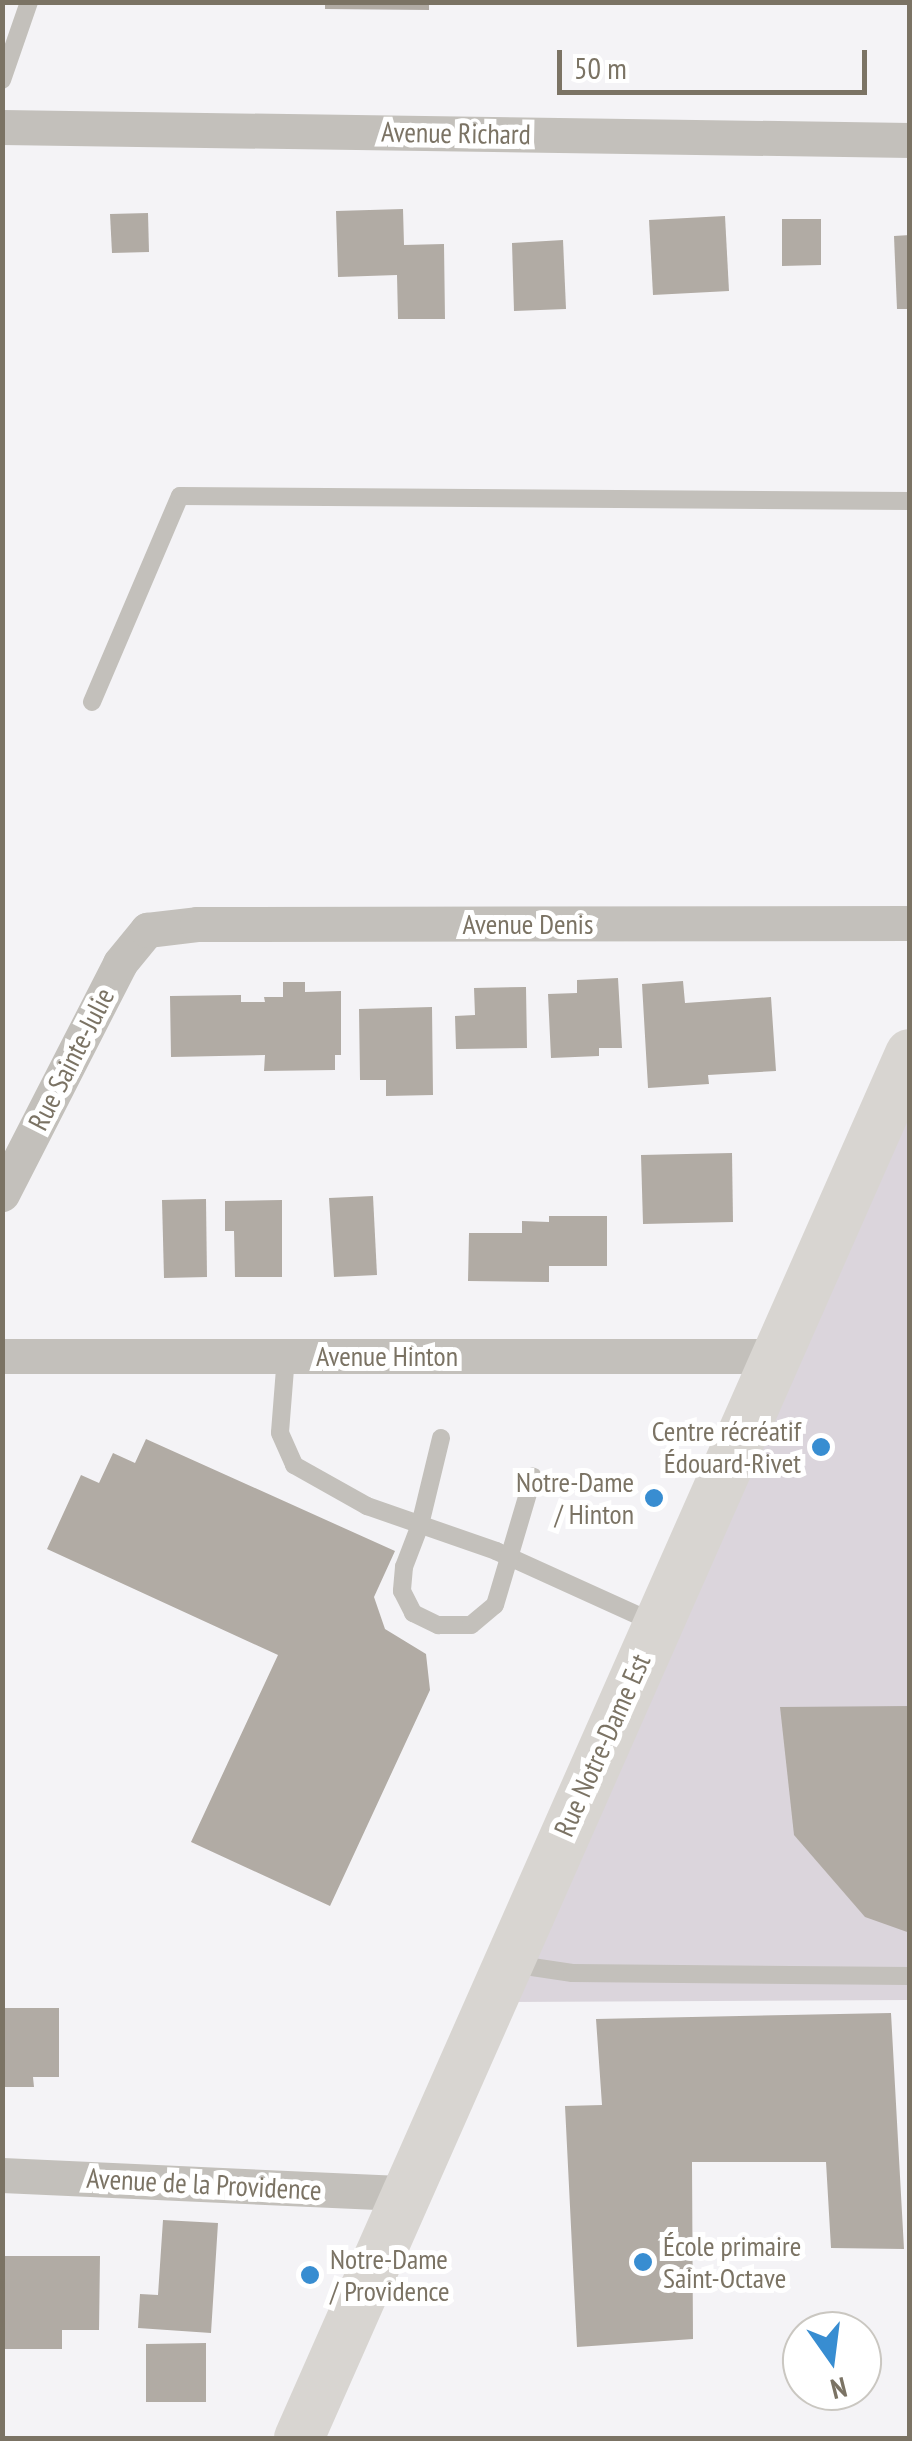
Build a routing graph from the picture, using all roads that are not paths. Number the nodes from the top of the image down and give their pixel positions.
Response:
1 (29, 2) edge
2 (2, 80) edge
3 (2, 127) edge
4 (910, 140) edge
5 (910, 502) edge
6 (92, 702) dead end
7 (910, 923) edge
8 (147, 930) joint
9 (910, 1054) edge
10 (2, 1194) edge
11 (2, 1356) edge
12 (286, 1356) junction
13 (772, 1356) junction
14 (441, 1438) dead end
15 (533, 1477) dead end
16 (420, 1525) junction
17 (511, 1558) junction
18 (655, 1623) junction
19 (506, 1964) junction
20 (910, 1976) edge
21 (2, 2175) edge
22 (406, 2192) junction
23 (298, 2438) edge

1 - 2 lane
3 - 4 street, Avenue Richard
5 - 6 lane
7 - 8 street, Avenue Denis
8 - 10 street, Rue Sainte-Julie
9 - 13 main road, Rue Notre-Dame Est
11 - 12 street, Avenue Hinton
12 - 13 street, Avenue Hinton
12 - 16 lane
13 - 18 main road, Rue Notre-Dame Est
14 - 16 lane
15 - 17 lane
16 - 17 lane
16 - 17 lane
17 - 18 lane
18 - 19 main road, Rue Notre-Dame Est
19 - 20 lane
19 - 22 main road, Rue Notre-Dame Est
21 - 22 street, Avenue de la Providence
22 - 23 main road, Rue Notre-Dame Est

